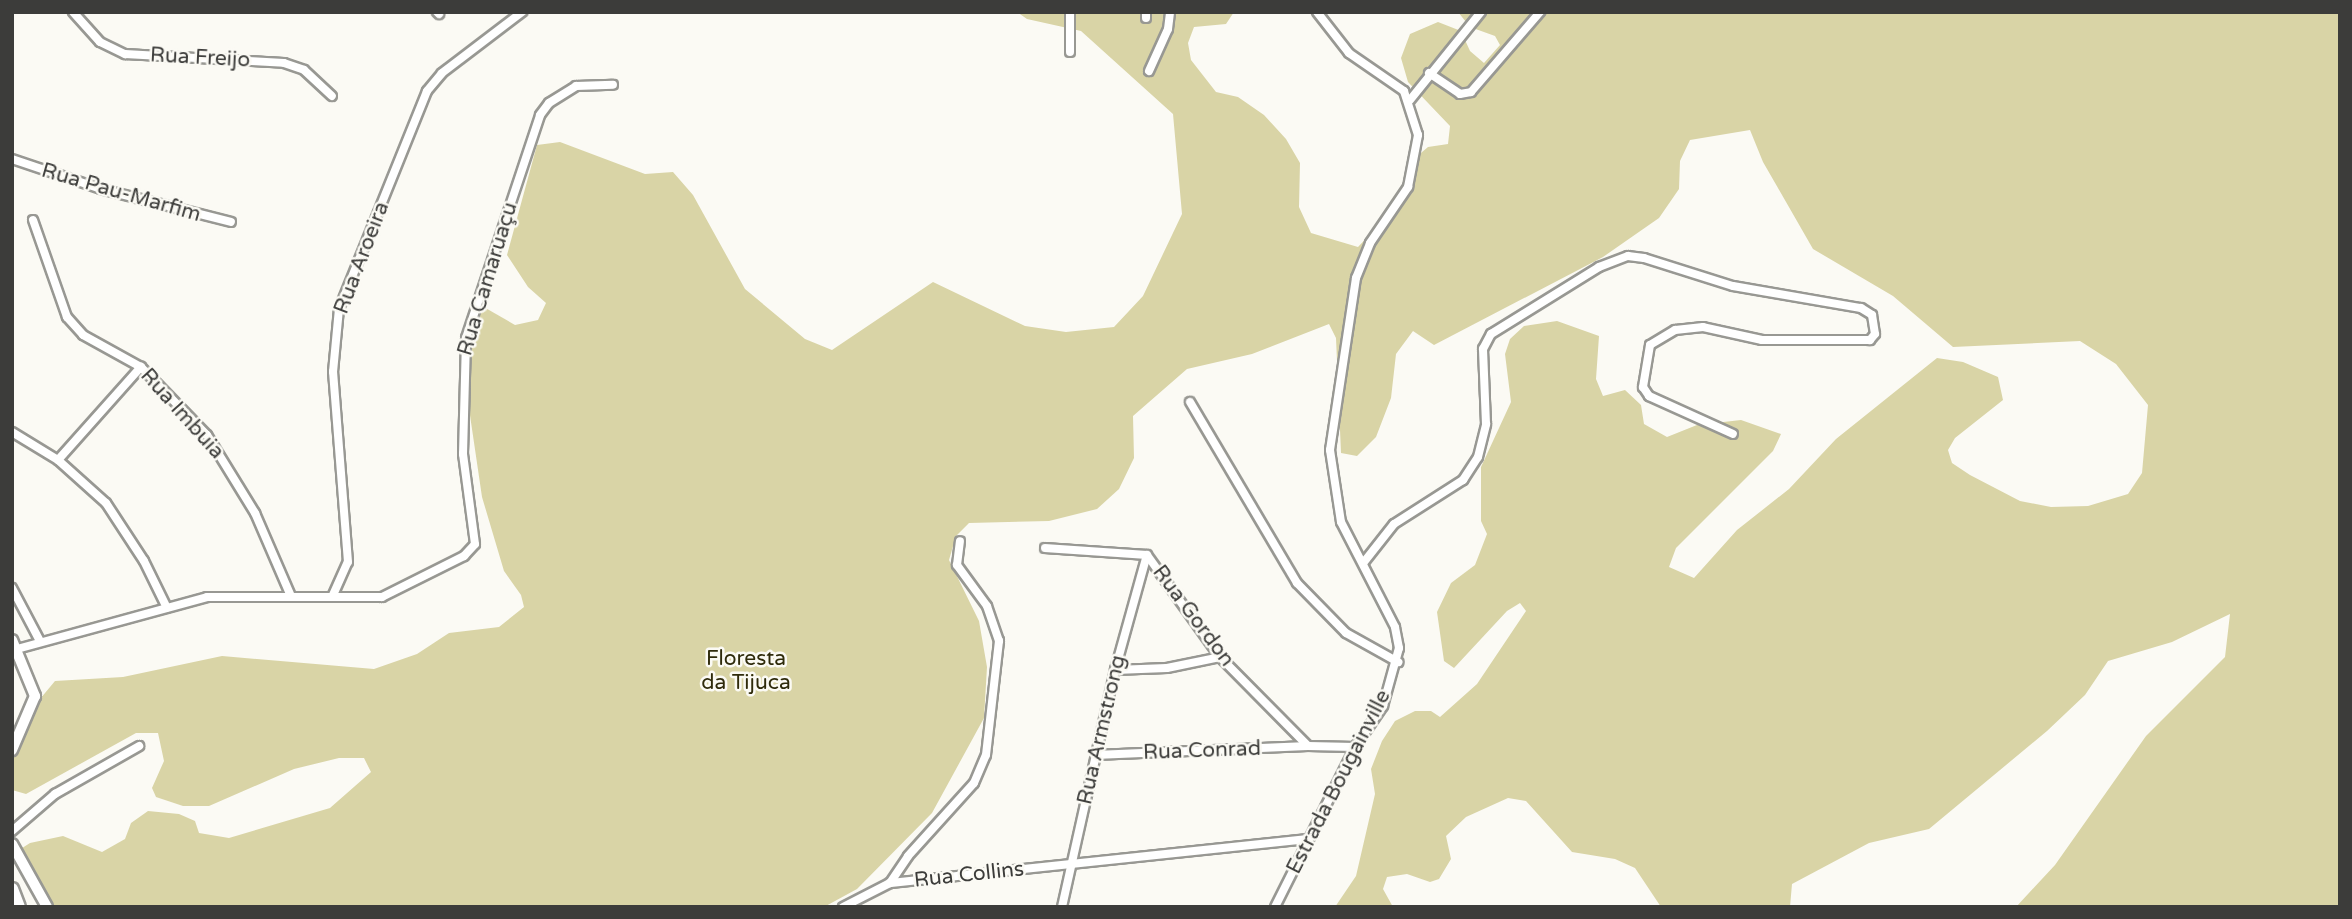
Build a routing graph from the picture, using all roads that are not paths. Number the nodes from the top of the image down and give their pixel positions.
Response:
1 (73, 12) edge
2 (522, 12) edge
3 (1070, 12) edge
4 (1170, 12) edge
5 (1317, 12) edge
6 (1481, 12) edge
7 (1540, 12) edge
8 (1070, 52) dead end
9 (1149, 71) dead end
10 (1429, 73) junction
11 (613, 85) dead end
12 (332, 96) dead end
13 (1410, 100) junction
14 (12, 159) edge
15 (33, 220) dead end
16 (231, 222) dead end
17 (141, 367) junction
18 (1190, 402) dead end
19 (12, 432) edge
20 (1732, 435) dead end
21 (58, 460) junction
22 (960, 541) dead end
23 (1045, 548) dead end
24 (1147, 555) junction
25 (1364, 562) junction
26 (12, 588) edge
27 (334, 595) junction
28 (291, 596) junction
29 (167, 608) junction
30 (40, 641) junction
31 (14, 644) edge
32 (1220, 657) junction
33 (1398, 662) junction
34 (1115, 670) junction
35 (139, 746) dead end
36 (1308, 746) junction
37 (1355, 747) junction
38 (12, 750) edge
39 (1095, 755) junction
40 (12, 831) edge
41 (1309, 839) junction
42 (12, 844) edge
43 (1071, 864) junction
44 (890, 883) junction
45 (12, 889) edge
46 (19, 907) edge
47 (47, 907) edge
48 (843, 907) edge
49 (1062, 907) edge
50 (1275, 907) edge

1 - 12 street, Rua Freijo
2 - 27 street, Rua Aroeira
3 - 8 street
4 - 9 street
5 - 13 street
6 - 10 street
7 - 10 street
10 - 13 street
11 - 27 street, Rua Camaruaçu
13 - 25 street, Estrada Bougainville
14 - 16 street, Rua Pau-Marfim
15 - 17 street, Rua Imbuia
17 - 21 street
17 - 28 street, Rua Imbuia
18 - 33 street
19 - 21 street
20 - 25 street
21 - 29 street
22 - 44 street, Rua Collins
23 - 24 street, Rua Gordon
24 - 32 street, Rua Gordon
24 - 34 street, Rua Armstrong
25 - 33 street, Estrada Bougainville
26 - 30 street
27 - 28 street
28 - 29 street
29 - 30 street
30 - 31 street
31 - 38 street
32 - 34 street
32 - 36 street, Rua Gordon
33 - 37 street, Estrada Bougainville
34 - 39 street, Rua Armstrong
35 - 40 street
36 - 37 street
36 - 39 street, Rua Conrad
37 - 41 street, Estrada Bougainville
39 - 43 street, Rua Armstrong
41 - 43 street, Rua Collins
41 - 50 street, Estrada Bougainville
42 - 47 street
43 - 44 street, Rua Collins
43 - 49 street, Rua Armstrong
44 - 48 street
45 - 46 main road

